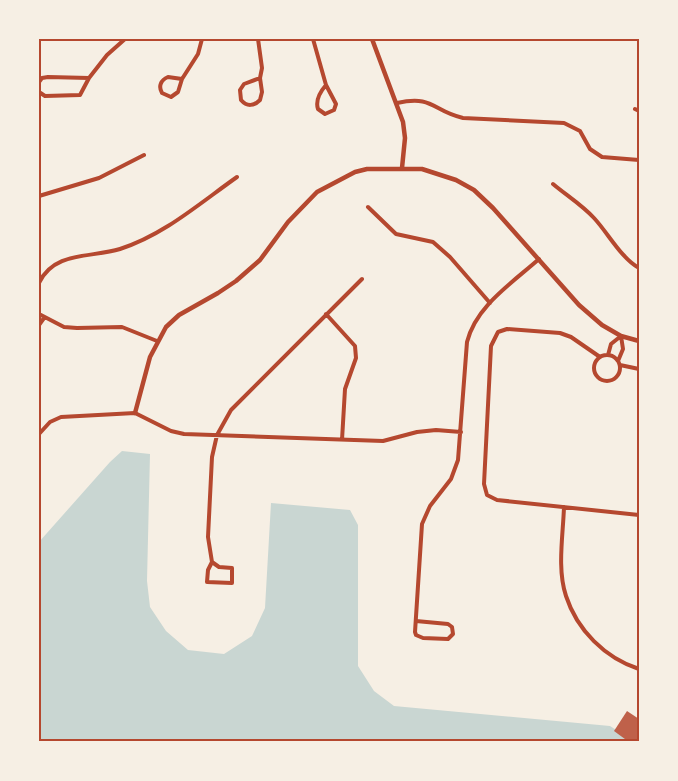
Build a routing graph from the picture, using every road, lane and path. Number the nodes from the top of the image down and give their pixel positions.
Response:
1 (125, 39) edge
2 (202, 39) edge
3 (258, 39) edge
4 (313, 39) edge
5 (372, 39) edge
6 (89, 78) junction
7 (260, 78) junction
8 (182, 79) junction
9 (39, 82) edge
10 (326, 85) junction
11 (39, 93) edge
12 (397, 103) junction
13 (144, 155) dead end
14 (639, 160) edge
15 (402, 168) junction
16 (237, 177) dead end
17 (553, 184) dead end
18 (39, 196) edge
19 (368, 207) dead end
20 (539, 259) junction
21 (639, 268) edge
22 (362, 279) dead end
23 (39, 283) edge
24 (490, 303) junction
25 (39, 314) edge
26 (326, 314) junction
27 (44, 318) junction
28 (39, 325) edge
29 (621, 336) junction
30 (639, 341) edge
31 (157, 342) junction
32 (608, 355) junction
33 (600, 357) junction
34 (619, 363) junction
35 (639, 369) edge
36 (135, 413) junction
37 (461, 432) junction
38 (39, 434) edge
39 (217, 435) junction
40 (342, 440) junction
41 (564, 507) junction
42 (639, 515) edge
43 (212, 562) junction
44 (416, 621) junction
45 (639, 669) edge

1 - 6 street
2 - 8 street
3 - 7 street
4 - 10 street
5 - 12 street
6 - 9 street
6 - 11 street
7 - 7 street
8 - 8 street
10 - 10 street
12 - 14 street
12 - 15 street
13 - 18 street
15 - 20 street
15 - 31 street
16 - 23 street
17 - 21 street
19 - 24 street
20 - 24 street
20 - 29 street
22 - 26 street
24 - 37 street
25 - 27 street
26 - 39 street
26 - 40 street
27 - 28 street
27 - 31 street
29 - 30 street
29 - 32 street
29 - 34 street
31 - 36 street
32 - 33 street
32 - 34 street
33 - 34 street
33 - 41 street
34 - 35 street
36 - 38 street
36 - 39 street
37 - 40 street
37 - 44 street
39 - 40 street
39 - 43 street
41 - 42 street
41 - 45 street
43 - 43 street
44 - 44 street

